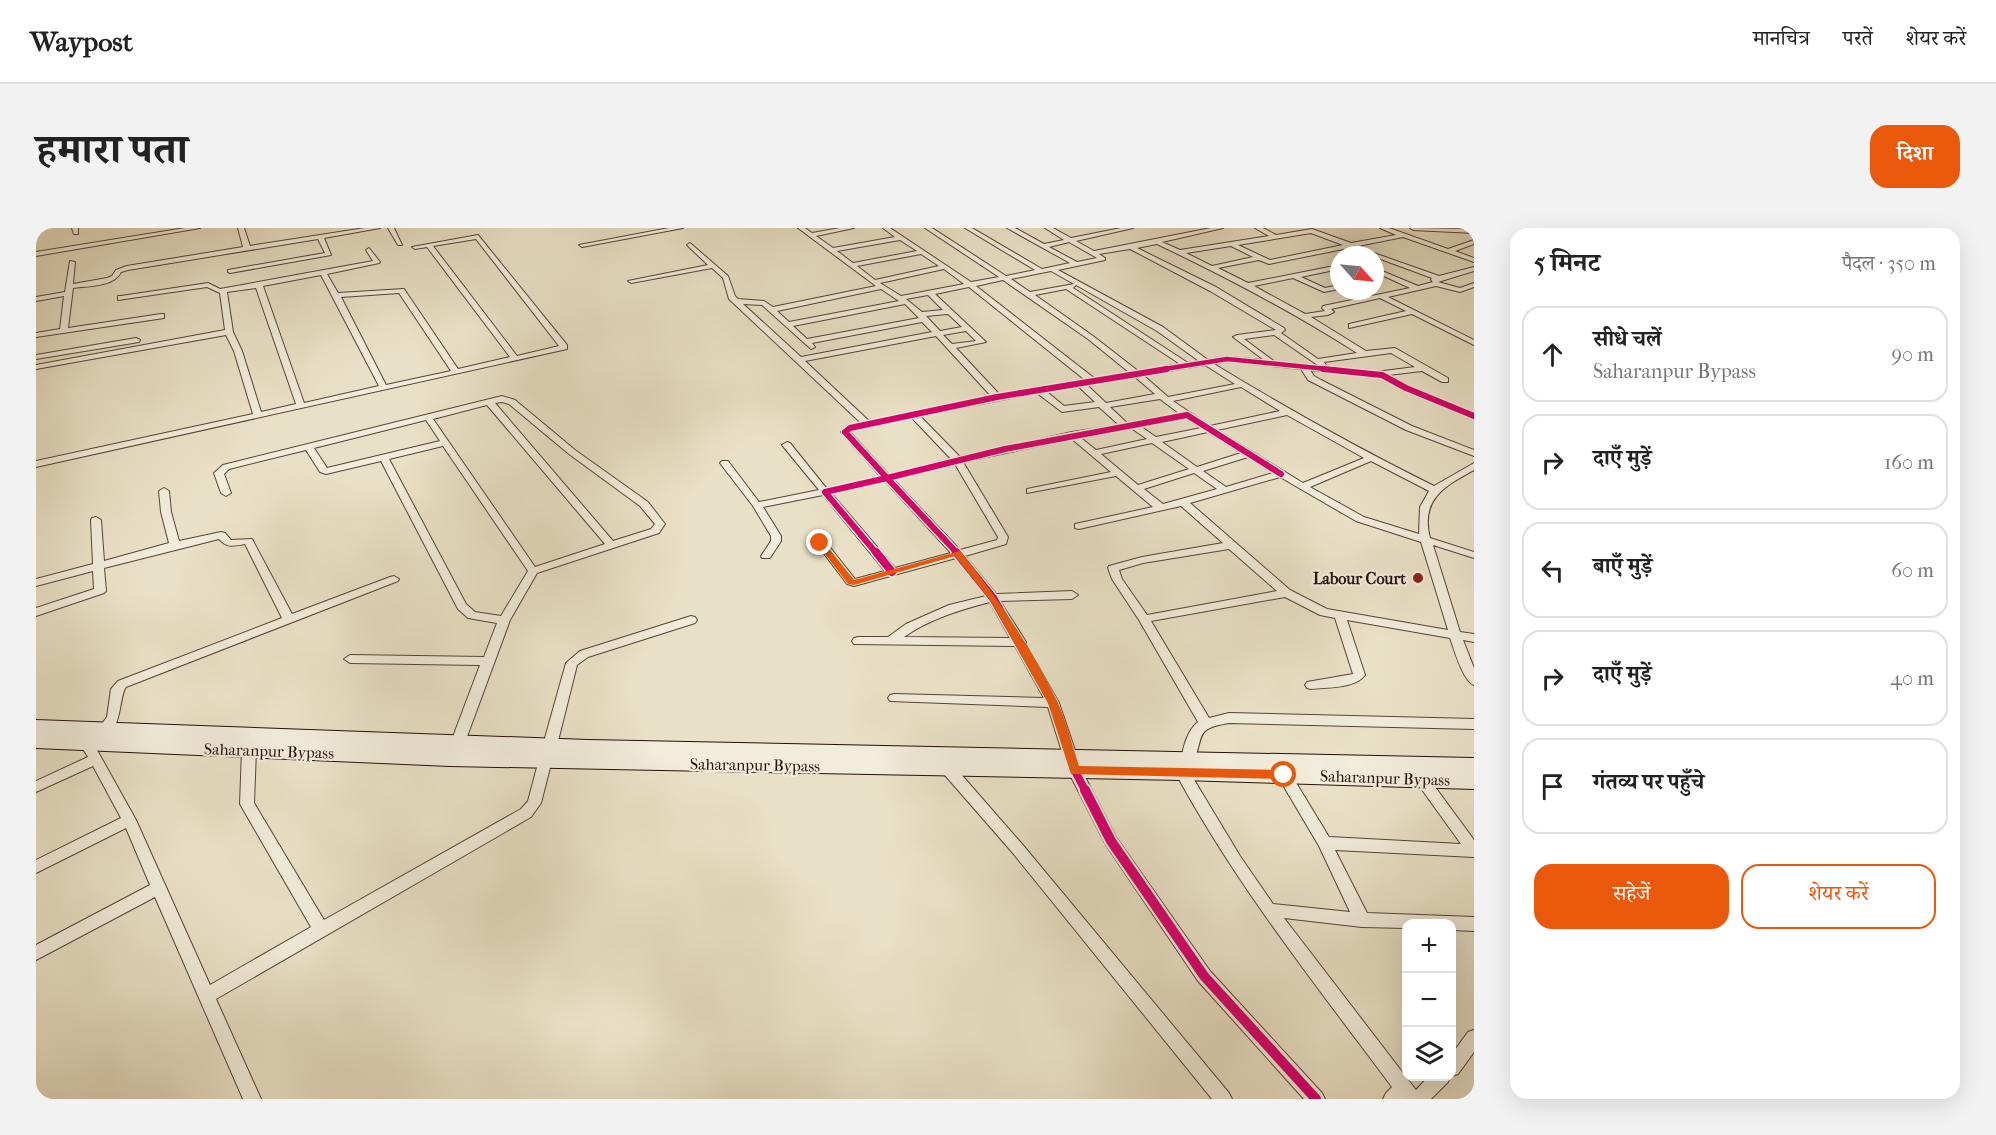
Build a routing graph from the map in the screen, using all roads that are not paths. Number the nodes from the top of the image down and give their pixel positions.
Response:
1 (196, 228) edge
2 (241, 228) edge
3 (377, 228) edge
4 (391, 228) edge
5 (680, 228) edge
6 (801, 228) edge
7 (850, 228) edge
8 (886, 228) edge
9 (928, 228) edge
10 (968, 228) edge
11 (1010, 228) edge
12 (1048, 228) edge
13 (1085, 228) edge
14 (1124, 228) edge
15 (1220, 228) edge
16 (1258, 228) edge
17 (1383, 228) edge
18 (1413, 228) edge
19 (1440, 229) edge
20 (648, 231) edge
21 (1474, 231) edge
22 (811, 235) junction
23 (1098, 235) junction
24 (1403, 235) junction
25 (320, 237) junction
26 (1276, 237) junction
27 (901, 238) junction
28 (1071, 240) junction
29 (1449, 240) dead end
30 (1156, 241) junction
31 (1474, 242) edge
32 (400, 244) dead end
33 (1232, 244) junction
34 (429, 245) junction
35 (582, 245) dead end
36 (690, 245) dead end
37 (1042, 246) junction
38 (1129, 246) junction
39 (1352, 246) joint
40 (415, 247) dead end
41 (247, 249) junction
42 (369, 250) dead end
43 (833, 250) junction
44 (1330, 250) edge
45 (1448, 251) junction
46 (922, 252) junction
47 (1180, 252) junction
48 (1095, 253) junction
49 (36, 254) edge
50 (1257, 258) junction
51 (1384, 259) edge
52 (1474, 260) edge
53 (72, 262) dead end
54 (1076, 264) junction
55 (852, 265) junction
56 (713, 266) junction
57 (945, 267) junction
58 (1211, 268) junction
59 (1472, 268) dead end
60 (1052, 269) junction
61 (1330, 269) edge
62 (230, 271) dead end
63 (1041, 271) junction
64 (323, 273) junction
65 (1384, 274) edge
66 (1294, 276) junction
67 (1390, 276) junction
68 (1005, 278) junction
69 (1384, 278) edge
70 (631, 281) dead end
71 (1440, 281) junction
72 (874, 282) junction
73 (969, 284) junction
74 (1245, 284) junction
75 (259, 285) junction
76 (1080, 285) junction
77 (1474, 285) edge
78 (882, 287) junction
79 (1067, 287) junction
80 (1330, 288) edge
81 (1417, 288) junction
82 (1213, 289) junction
83 (70, 290) junction
84 (1460, 290) junction
85 (223, 291) junction
86 (929, 292) junction
87 (1029, 294) junction
88 (336, 295) junction
89 (1384, 295) edge
90 (1474, 296) edge
91 (122, 298) dead end
92 (1384, 298) edge
93 (36, 299) edge
94 (903, 300) junction
95 (1363, 300) edge
96 (736, 301) junction
97 (771, 310) junction
98 (950, 311) junction
99 (1413, 312) junction
100 (161, 316) dead end
101 (1304, 316) junction
102 (922, 317) junction
103 (788, 326) junction
104 (1352, 326) dead end
105 (968, 328) junction
106 (64, 331) junction
107 (229, 332) junction
108 (937, 332) junction
109 (1276, 333) junction
110 (36, 335) edge
111 (136, 340) dead end
112 (806, 342) junction
113 (1474, 343) edge
114 (950, 347) junction
115 (1365, 354) junction
116 (820, 356) junction
117 (36, 357) edge
118 (515, 359) junction
119 (798, 360) junction
120 (1204, 361) junction
121 (1318, 361) junction
122 (1272, 363) junction
123 (1186, 365) junction
124 (1303, 366) junction
125 (36, 367) edge
126 (1423, 368) junction
127 (1329, 369) junction
128 (456, 372) junction
129 (1136, 374) junction
130 (1377, 374) junction
131 (1092, 381) junction
132 (1445, 381) dead end
133 (1080, 383) junction
134 (1241, 385) junction
135 (384, 388) junction
136 (1039, 390) junction
137 (997, 398) junction
138 (1163, 398) junction
139 (489, 401) junction
140 (1102, 405) junction
141 (301, 406) junction
142 (1289, 412) junction
143 (258, 415) junction
144 (914, 415) junction
145 (1187, 415) junction
146 (1474, 416) edge
147 (428, 417) junction
148 (867, 424) junction
149 (1128, 425) junction
150 (1211, 430) junction
151 (1072, 435) junction
152 (446, 442) junction
153 (1154, 442) junction
154 (787, 445) dead end
155 (308, 446) junction
156 (1094, 453) junction
157 (1474, 453) edge
158 (1248, 454) junction
159 (384, 458) junction
160 (1371, 458) junction
161 (958, 461) junction
162 (36, 464) edge
163 (725, 464) dead end
164 (1474, 466) edge
165 (1196, 471) junction
166 (1118, 473) junction
167 (1281, 474) junction
168 (887, 478) junction
169 (1302, 486) junction
170 (1137, 488) junction
171 (1224, 490) junction
172 (1436, 490) junction
173 (164, 491) dead end
174 (825, 492) junction
175 (1030, 492) dead end
176 (226, 493) dead end
177 (1184, 502) junction
178 (757, 505) junction
179 (1161, 508) junction
180 (96, 520) dead end
181 (1079, 526) dead end
182 (1427, 541) junction
183 (820, 543) dead end
184 (175, 544) junction
185 (611, 545) junction
186 (1231, 545) junction
187 (957, 553) junction
188 (1474, 555) edge
189 (766, 556) dead end
190 (98, 565) junction
191 (533, 571) junction
192 (892, 572) junction
193 (394, 579) dead end
194 (36, 583) edge
195 (1286, 593) junction
196 (1072, 595) dead end
197 (993, 598) junction
198 (36, 612) edge
199 (1340, 615) junction
200 (1144, 619) junction
201 (290, 620) junction
202 (504, 620) junction
203 (692, 620) dead end
204 (1455, 634) junction
205 (1474, 638) edge
206 (892, 640) junction
207 (858, 641) dead end
208 (1020, 642) junction
209 (351, 659) dead end
210 (488, 661) junction
211 (1474, 681) edge
212 (1311, 685) dead end
213 (894, 698) dead end
214 (1053, 703) junction
215 (1205, 722) junction
216 (1474, 724) edge
217 (36, 728) edge
218 (103, 730) junction
219 (36, 741) edge
220 (458, 742) junction
221 (249, 750) junction
222 (92, 751) junction
223 (496, 751) junction
224 (548, 753) junction
225 (1074, 764) junction
226 (1185, 766) junction
227 (1474, 766) edge
228 (948, 769) junction
229 (1284, 775) junction
230 (1422, 780) junction
231 (1474, 781) edge
232 (36, 787) edge
233 (129, 820) junction
234 (1325, 843) junction
235 (1474, 851) edge
236 (36, 867) edge
237 (159, 888) junction
238 (1269, 910) junction
239 (1362, 920) junction
240 (1474, 924) edge
241 (322, 931) junction
242 (36, 953) edge
243 (207, 995) junction
244 (1474, 1038) edge
245 (1456, 1063) edge
246 (1436, 1081) edge
247 (1407, 1097) edge
248 (252, 1099) edge
249 (1223, 1099) edge
250 (1316, 1099) edge

1 - 49 street
2 - 41 street
3 - 25 street
4 - 32 street
5 - 20 street
6 - 22 street
7 - 22 street
8 - 27 street
9 - 68 street
10 - 63 street
11 - 37 street
12 - 28 street
13 - 23 street
14 - 23 street
15 - 30 street
16 - 26 street
17 - 24 street
18 - 19 street
19 - 21 street
19 - 29 street
20 - 35 street
22 - 43 street
23 - 28 street
24 - 39 street
24 - 45 street
25 - 41 street
25 - 62 street
26 - 33 street
26 - 39 street
27 - 43 street
27 - 46 street
28 - 37 street
28 - 48 street
30 - 38 street
30 - 47 street
31 - 45 street
33 - 47 street
33 - 50 street
34 - 40 street
34 - 118 street
34 - 118 street
36 - 56 street
37 - 54 street
38 - 48 street
38 - 82 street
41 - 83 street
42 - 64 street
43 - 55 street
44 - 50 street
45 - 52 street
46 - 55 street
46 - 57 street
47 - 58 street
48 - 54 street
50 - 58 street
51 - 71 street
53 - 83 street
54 - 60 street
55 - 72 street
56 - 70 street
56 - 96 street
57 - 72 street
57 - 73 street
58 - 74 street
59 - 71 street
60 - 63 street
60 - 76 street
61 - 66 street
63 - 68 street
64 - 75 street
64 - 88 street
65 - 67 street
66 - 74 street
66 - 80 street
67 - 69 street
67 - 81 street
68 - 73 street
68 - 87 street
71 - 81 street
71 - 84 street
72 - 78 street
73 - 86 street
73 - 131 street
74 - 82 street
74 - 101 street
75 - 85 street
75 - 141 street
76 - 79 street
76 - 120 street
77 - 84 street
78 - 94 street
78 - 97 street
79 - 87 street
79 - 123 street
81 - 89 street
82 - 109 street
83 - 93 street
83 - 106 street
84 - 90 street
85 - 91 street
85 - 107 street
86 - 94 street
86 - 98 street
87 - 129 street
88 - 128 street
88 - 135 street
92 - 99 street
94 - 102 street
94 - 103 street
95 - 101 street
96 - 97 street
96 - 119 street
97 - 103 street
98 - 102 street
98 - 105 street
99 - 104 street
99 - 113 street
100 - 106 street
101 - 115 street
102 - 108 street
102 - 112 street
103 - 112 street
105 - 108 street
105 - 114 street
106 - 110 street
107 - 125 street
107 - 143 street
108 - 114 street
108 - 116 street
109 - 121 street
109 - 122 street
111 - 117 street
112 - 116 street
114 - 137 street
115 - 121 street
115 - 126 street
116 - 119 street
118 - 128 street
119 - 148 street
120 - 122 street
120 - 123 street
120 - 134 street
121 - 127 street
122 - 124 street
123 - 129 street
124 - 127 street
124 - 157 street
126 - 130 street
126 - 132 street
127 - 130 street
128 - 135 street
129 - 131 street
129 - 138 street
130 - 146 street
131 - 133 street
133 - 136 street
133 - 140 street
134 - 138 street
134 - 142 street
135 - 141 street
136 - 137 street
136 - 140 street
137 - 144 street
138 - 140 street
138 - 145 street
139 - 147 street
139 - 185 street
139 - 185 street
140 - 149 street
141 - 143 street
142 - 150 street
142 - 160 street
143 - 162 street
144 - 148 street
144 - 161 street
145 - 149 street
145 - 150 street
147 - 152 street
147 - 155 street
148 - 168 street
149 - 151 street
149 - 153 street
150 - 153 street
150 - 158 street
151 - 156 street
151 - 161 street
152 - 159 street
152 - 191 street
153 - 156 street
153 - 165 street
154 - 174 street
155 - 159 street
155 - 176 street
156 - 166 street
158 - 165 street
158 - 167 street
159 - 202 street
160 - 169 street
160 - 172 street
161 - 168 street
161 - 187 street
163 - 178 street
164 - 172 street
165 - 170 street
165 - 171 street
166 - 170 street
166 - 175 street
167 - 169 street
167 - 171 street
168 - 174 street
168 - 187 street
169 - 182 street
170 - 179 street
171 - 177 street
172 - 182 street
173 - 184 street
174 - 178 street
174 - 192 street
177 - 179 street
177 - 186 street
178 - 189 street
179 - 181 street
180 - 190 street
182 - 188 street
182 - 204 street
183 - 192 street
184 - 190 street
184 - 201 street
185 - 191 street
186 - 195 street
186 - 200 street
187 - 192 street
187 - 197 street
190 - 194 street
190 - 198 street
191 - 202 street
193 - 201 street
195 - 199 street
195 - 200 street
196 - 197 street
197 - 206 street
197 - 208 street
199 - 204 street
199 - 212 street
200 - 215 street
201 - 218 street
202 - 210 street
203 - 224 street
204 - 205 street
204 - 211 street
206 - 207 street
206 - 208 street
208 - 214 street
209 - 210 street
210 - 220 street
213 - 214 street
214 - 225 street
215 - 216 street
215 - 226 street
217 - 218 main road
218 - 220 main road
219 - 222 main road, Saharanpur Bypass
220 - 223 main road
221 - 222 main road, Saharanpur Bypass
221 - 223 main road, Saharanpur Bypass
221 - 241 street
222 - 232 street
222 - 233 street
223 - 224 main road, Saharanpur Bypass
224 - 225 main road
224 - 228 main road, Saharanpur Bypass
224 - 241 street
225 - 226 main road, Saharanpur Bypass
225 - 228 main road, Saharanpur Bypass
225 - 250 street
226 - 227 main road
226 - 229 main road, Saharanpur Bypass
226 - 238 street
228 - 249 street
229 - 230 main road, Saharanpur Bypass
229 - 234 street
230 - 231 main road, Saharanpur Bypass
230 - 235 street
233 - 236 street
233 - 237 street
234 - 235 street
234 - 239 street
237 - 242 street
237 - 243 street
238 - 239 street
238 - 247 street
239 - 240 street
241 - 243 street
243 - 248 street
244 - 245 street
246 - 247 street

